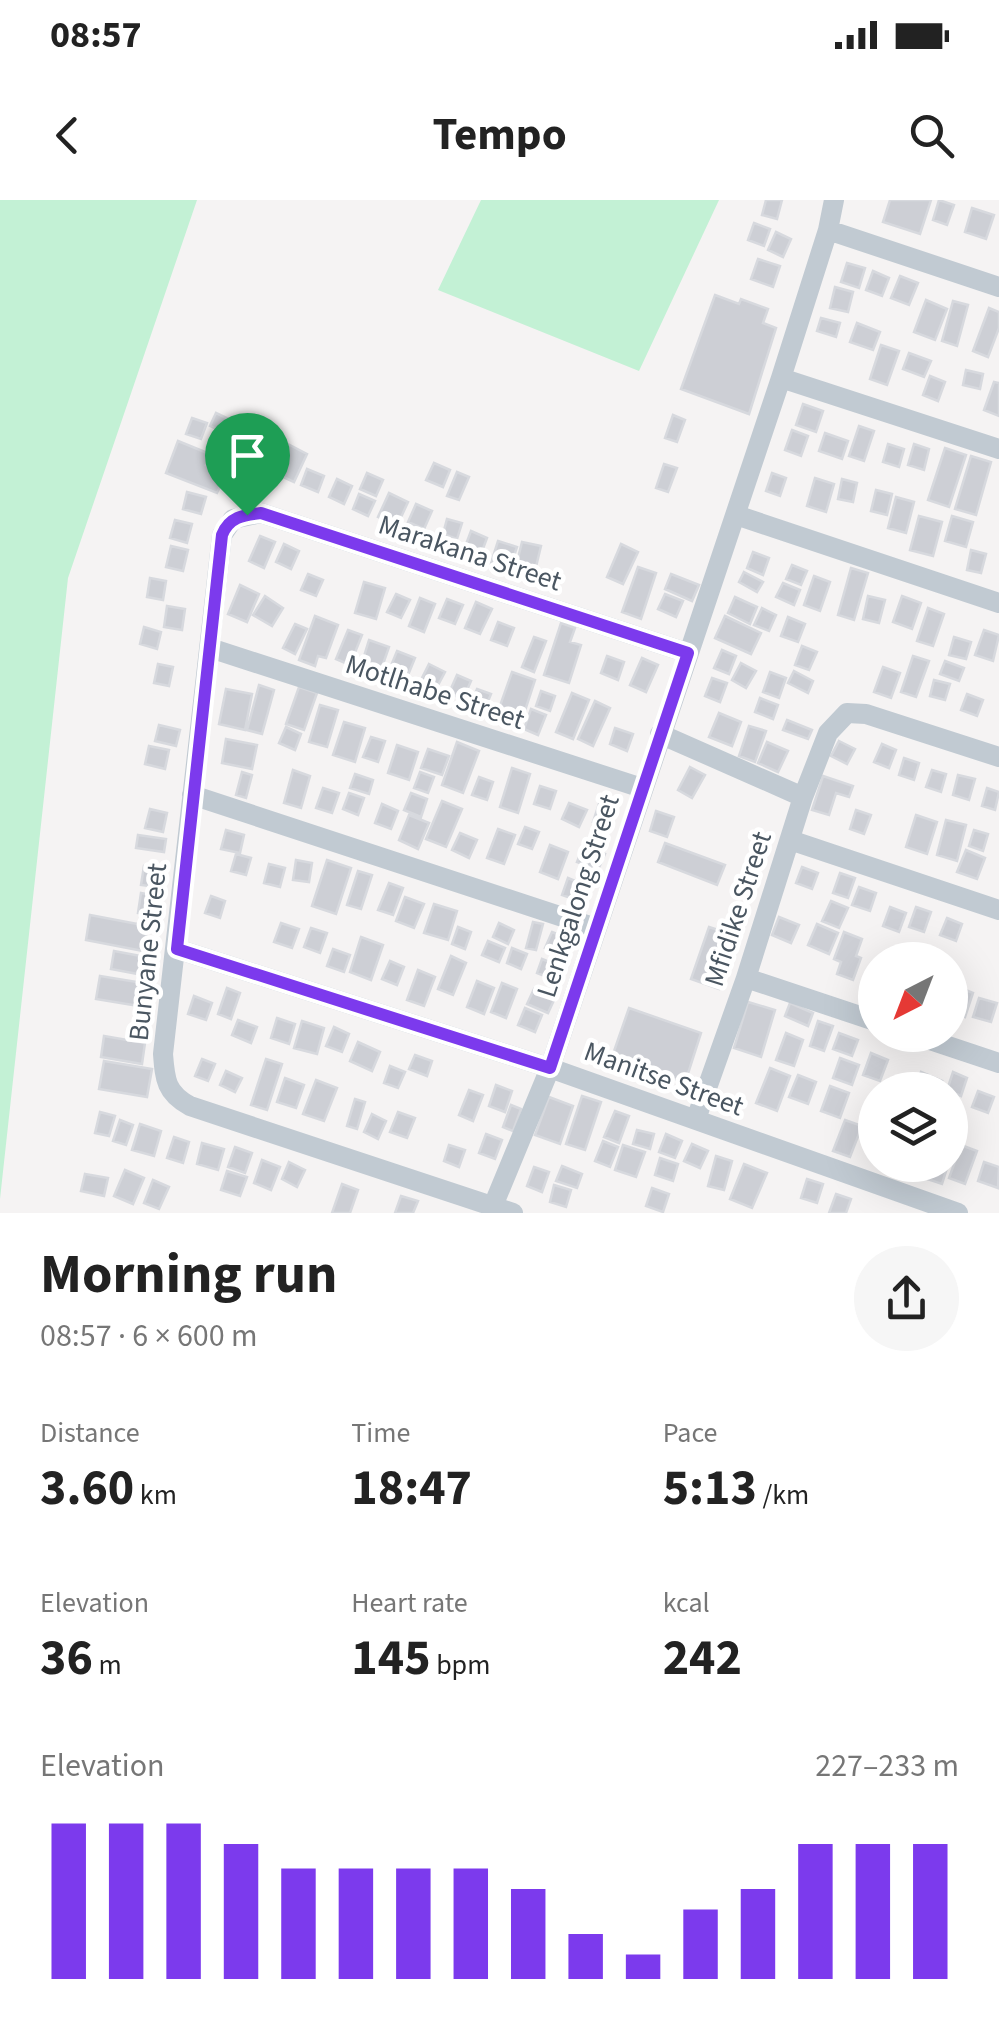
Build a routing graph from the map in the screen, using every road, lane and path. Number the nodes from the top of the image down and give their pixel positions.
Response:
1 (834, 200) edge
2 (828, 230) junction
3 (999, 287) edge
4 (781, 378) junction
5 (999, 449) edge
6 (736, 515) junction
7 (234, 519) joint
8 (999, 603) edge
9 (210, 648) junction
10 (688, 653) junction
11 (660, 734) junction
12 (999, 757) edge
13 (642, 788) junction
14 (192, 795) junction
15 (803, 797) junction
16 (790, 840) junction
17 (999, 910) edge
18 (596, 928) junction
19 (177, 949) junction
20 (746, 978) junction
21 (858, 1016) edge
22 (966, 1052) edge
23 (999, 1063) edge
24 (550, 1068) junction
25 (696, 1119) junction
26 (503, 1210) edge
27 (958, 1213) edge

1 - 2 street, Lenkgalong Street
2 - 3 street
2 - 4 street, Lenkgalong Street
4 - 5 street
4 - 6 street, Lenkgalong Street
6 - 8 street
6 - 10 street, Lenkgalong Street
7 - 9 street, Bunyane Street
7 - 10 street, Marakana Street
9 - 13 street, Motlhabe Street
9 - 14 street, Bunyane Street
10 - 11 street, Lenkgalong Street
11 - 13 street, Lenkgalong Street
11 - 15 street
12 - 15 street, Mfidike Street
13 - 18 street, Lenkgalong Street
14 - 18 street
14 - 19 street, Bunyane Street
15 - 16 street, Mfidike Street
16 - 17 street
16 - 20 street, Mfidike Street
18 - 24 street, Lenkgalong Street
19 - 24 street, Manitse Street
19 - 26 street, Bunyane Street
20 - 21 street
20 - 25 street, Mfidike Street
22 - 23 street
24 - 25 street, Manitse Street
24 - 26 street, Lenkgalong Street
25 - 27 street, Manitse Street

